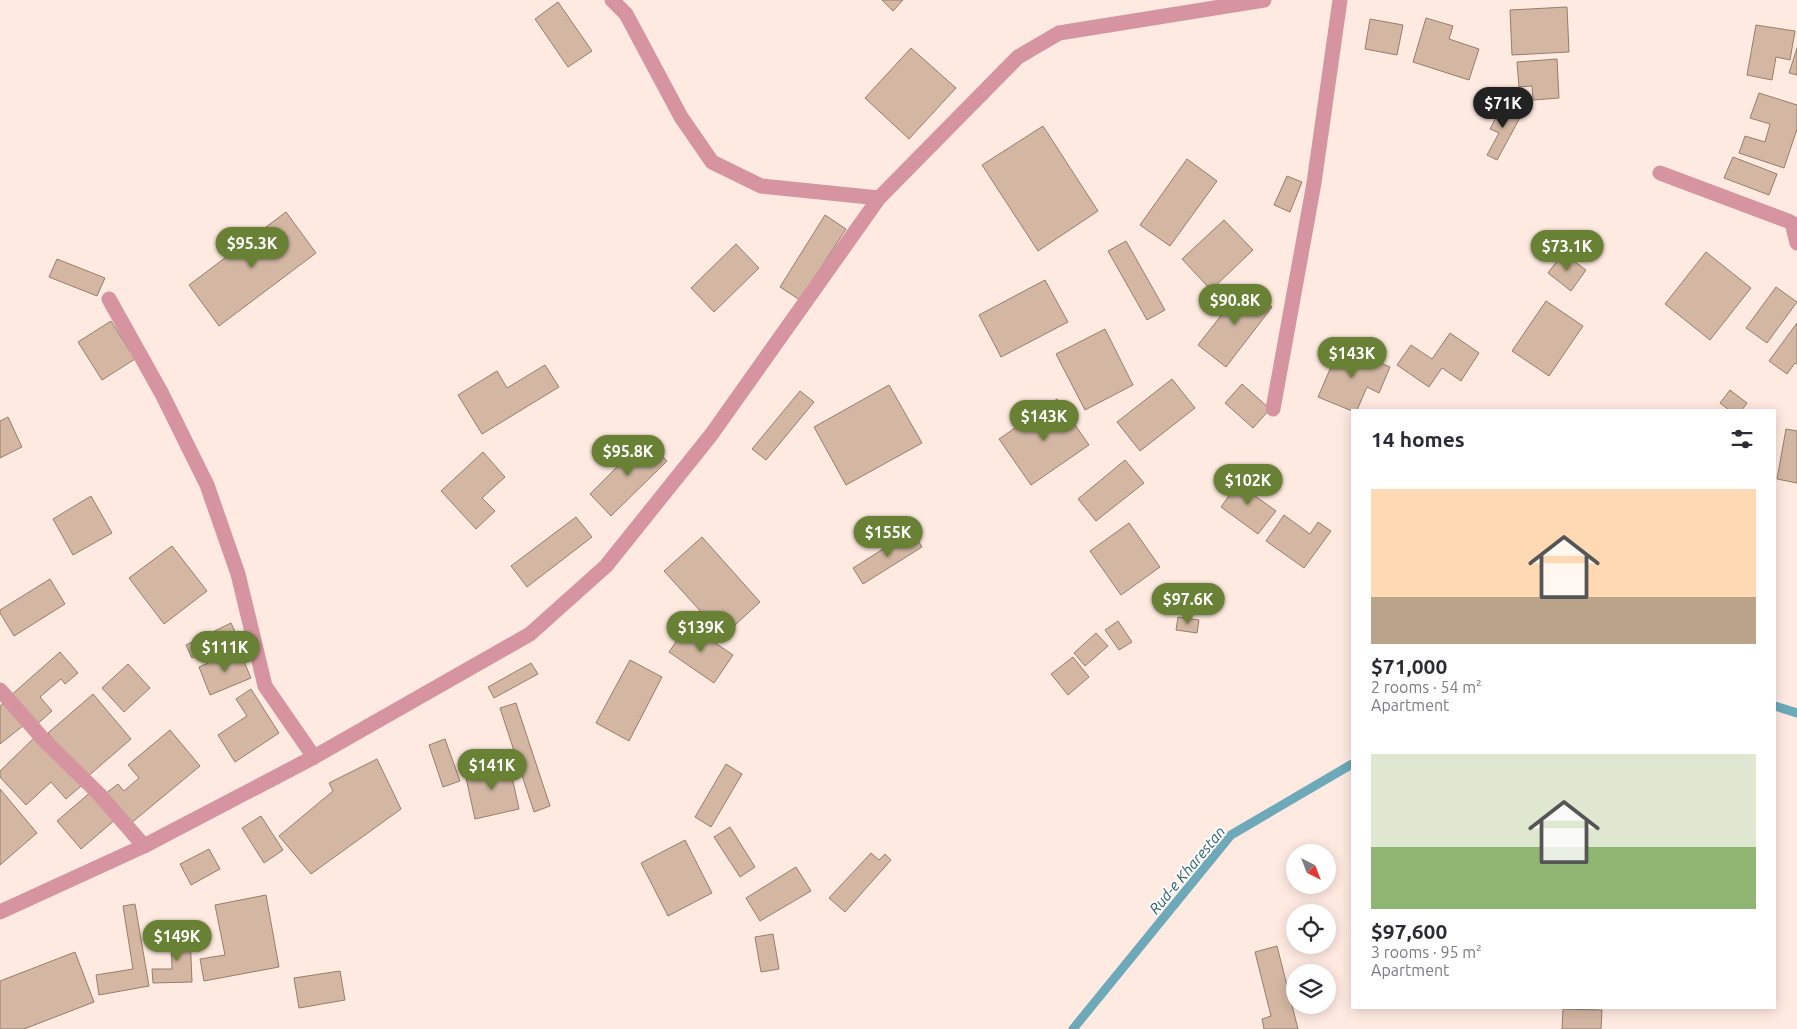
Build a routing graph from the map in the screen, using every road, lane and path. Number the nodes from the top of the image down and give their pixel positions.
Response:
1 (612, 0) edge
2 (1264, 0) edge
3 (1340, 0) edge
4 (1660, 173) dead end
5 (879, 198) junction
6 (1797, 243) edge
7 (109, 299) dead end
8 (1272, 409) dead end
9 (0, 690) edge
10 (314, 757) junction
11 (144, 846) junction
12 (0, 912) edge

1 - 5 street
2 - 5 street
3 - 8 street
4 - 6 street
5 - 10 street
7 - 10 street
9 - 11 street
10 - 11 street
11 - 12 street

